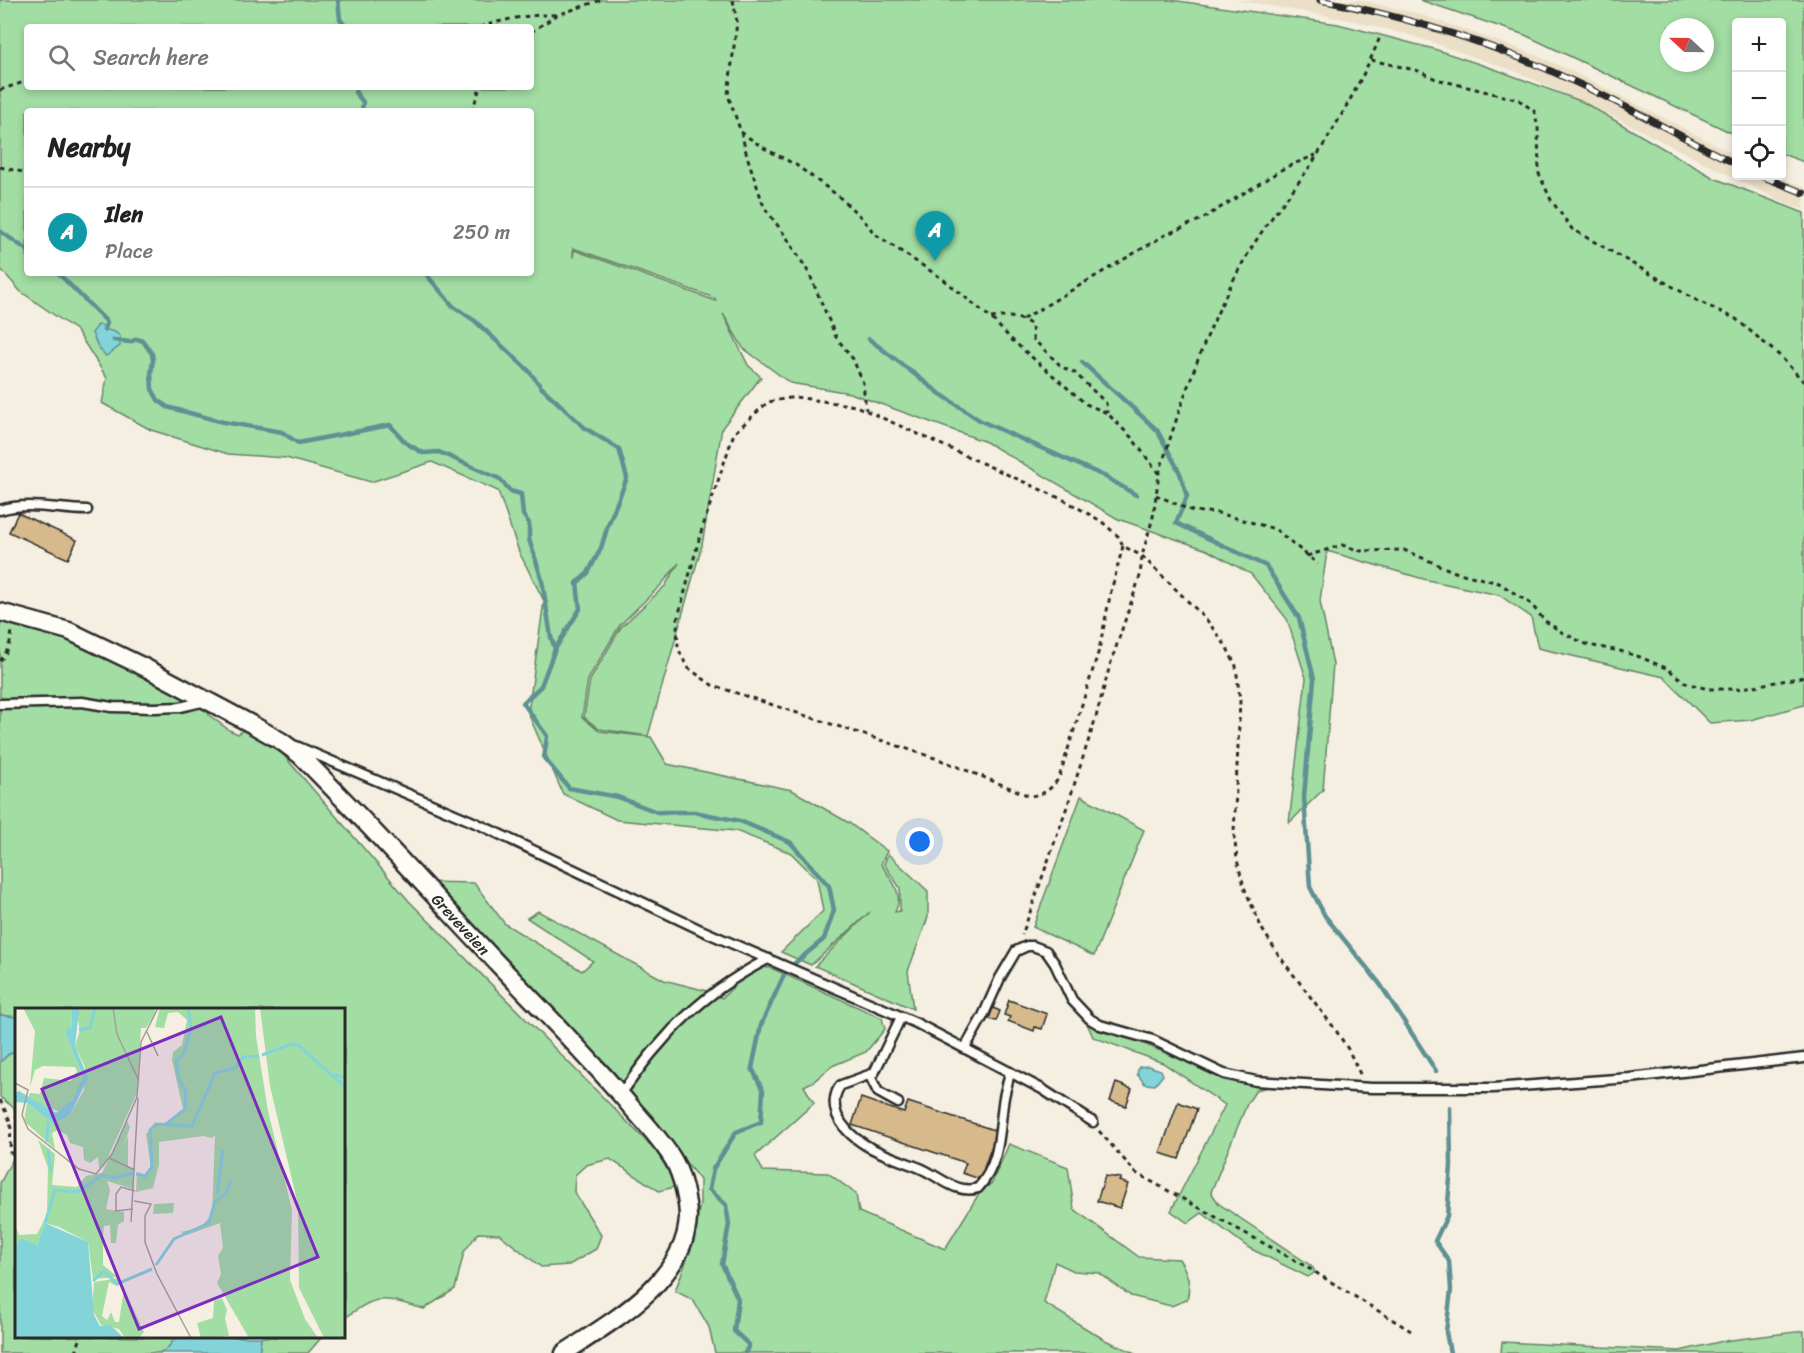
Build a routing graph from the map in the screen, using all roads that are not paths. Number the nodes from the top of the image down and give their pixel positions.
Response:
1 (0, 510) edge
2 (87, 510) dead end
3 (6, 614) edge
4 (206, 701) junction
5 (0, 704) edge
6 (281, 741) junction
7 (768, 959) junction
8 (902, 1017) junction
9 (965, 1048) junction
10 (1804, 1058) edge
11 (1010, 1072) junction
12 (870, 1076) junction
13 (621, 1094) junction
14 (898, 1103) dead end
15 (1092, 1122) road end
16 (564, 1353) edge

1 - 2 lane
3 - 4 street, Greveveien
4 - 5 lane
4 - 6 street, Greveveien
6 - 7 lane
6 - 13 street, Greveveien
7 - 8 lane
7 - 13 lane
8 - 9 lane
8 - 12 lane
9 - 10 lane
9 - 11 lane
11 - 12 lane
11 - 15 lane
12 - 14 lane
13 - 16 street, Greveveien

